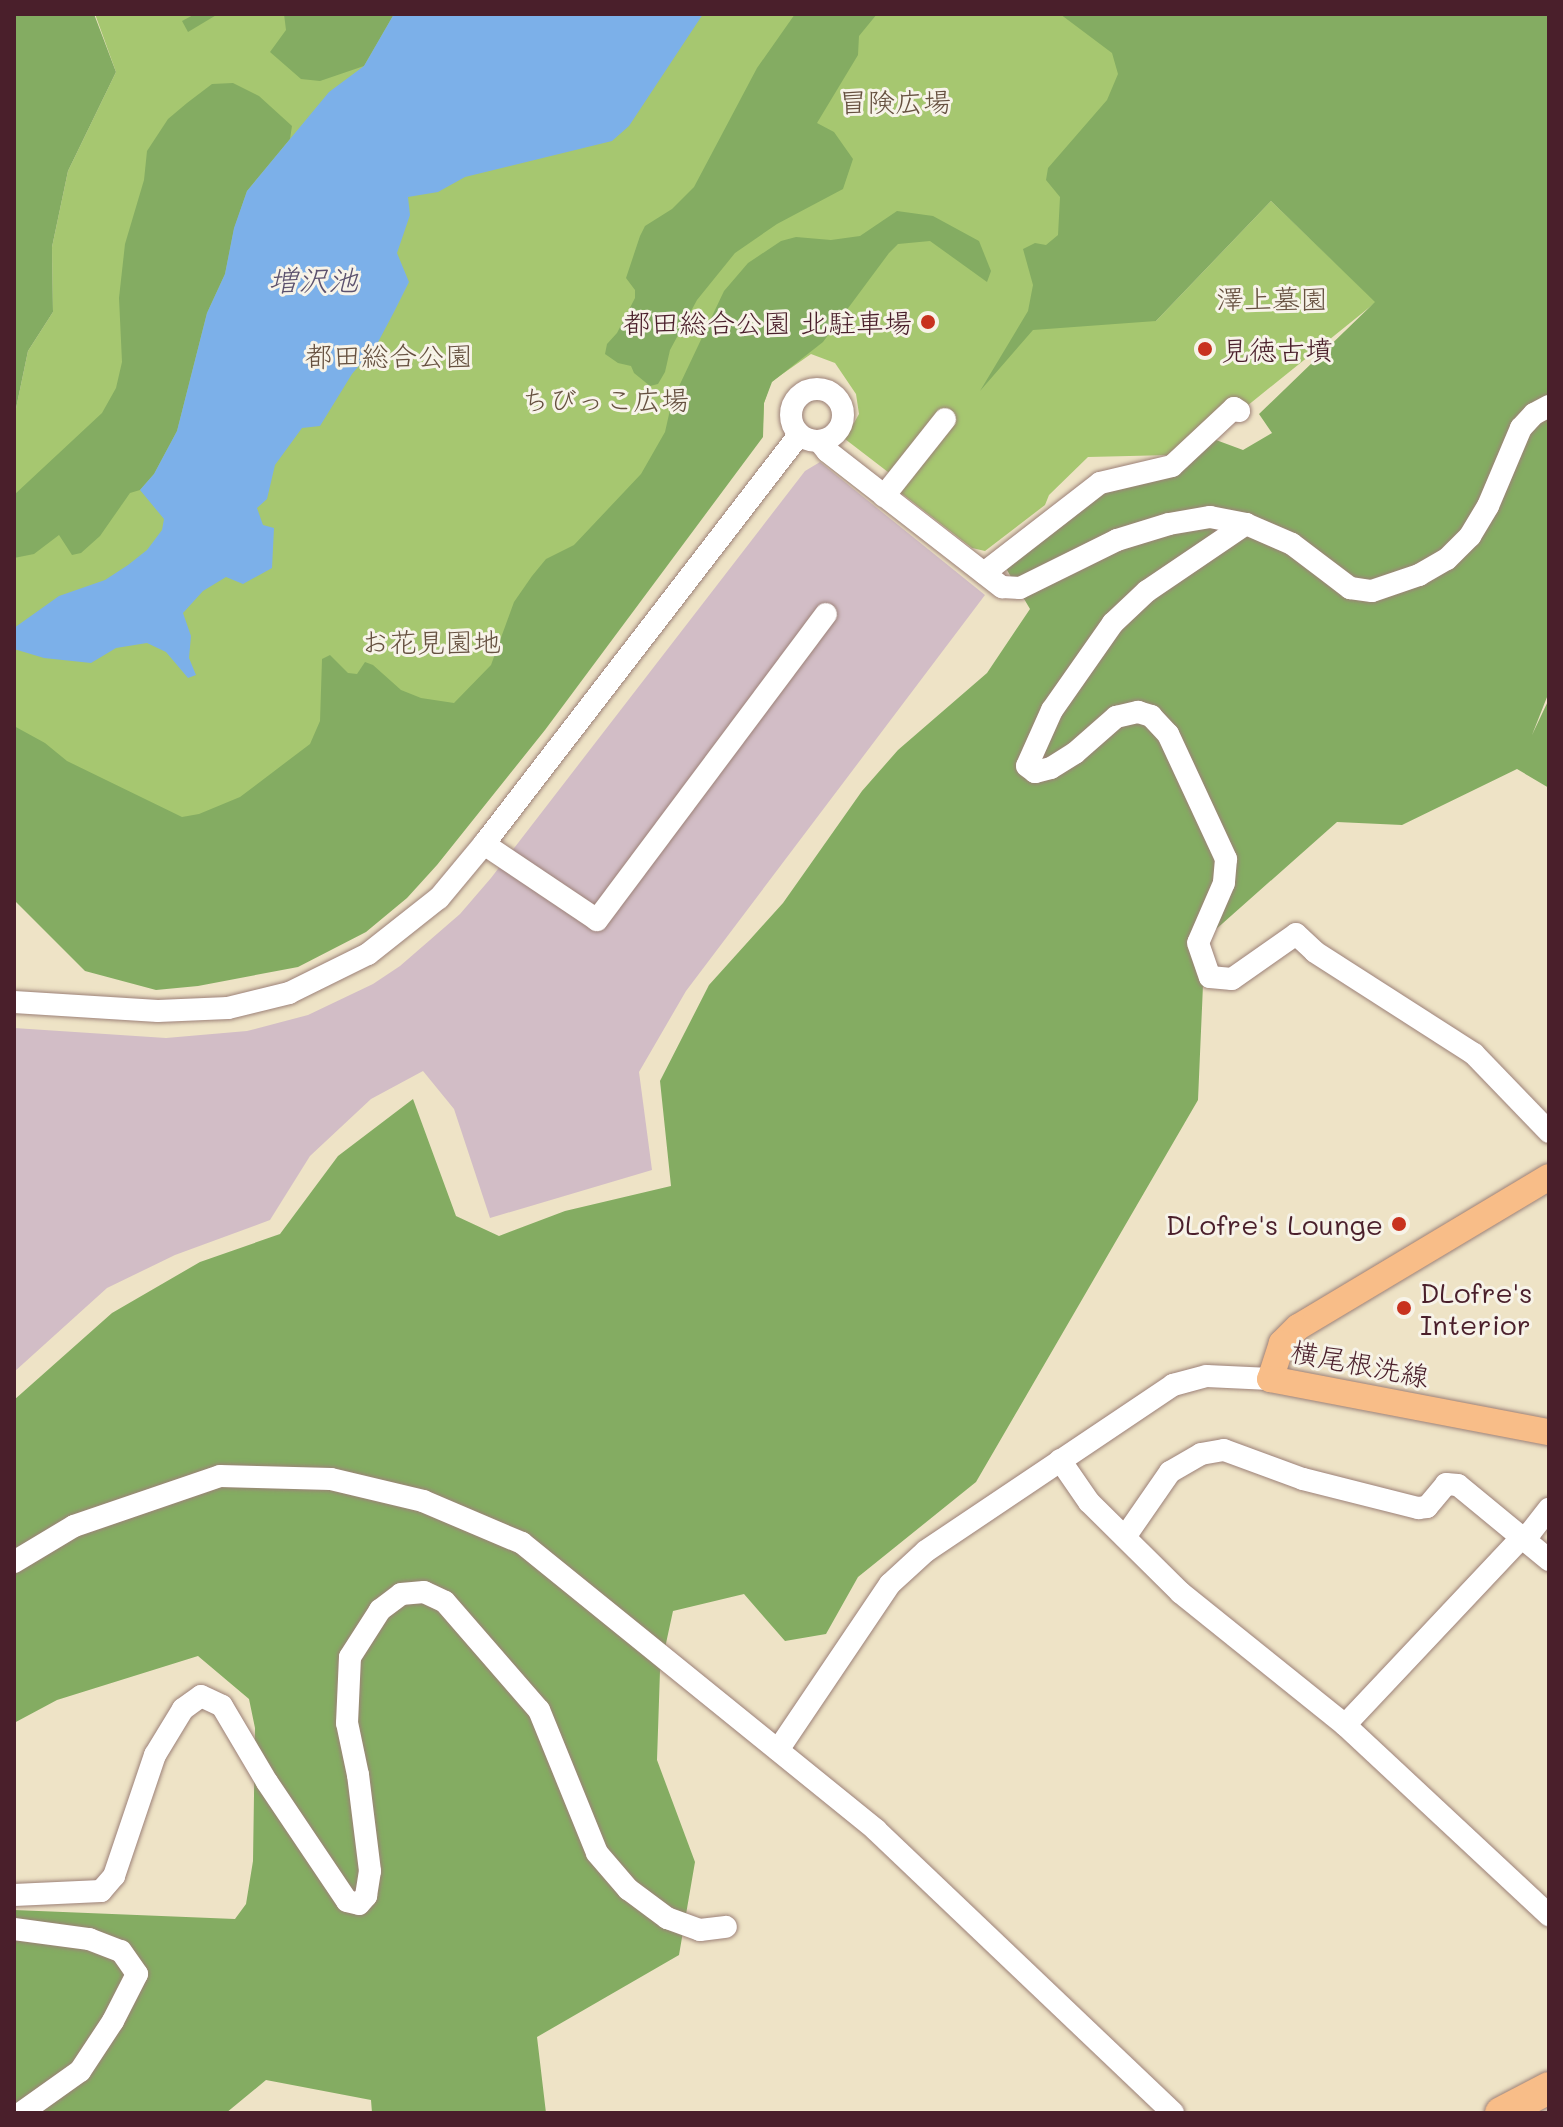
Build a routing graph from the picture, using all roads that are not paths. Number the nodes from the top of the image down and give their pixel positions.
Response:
1 (1549, 406) edge
2 (1239, 411) dead end
3 (945, 419) dead end
4 (884, 496) junction
5 (1246, 524) junction
6 (984, 573) junction
7 (826, 614) dead end
8 (484, 844) junction
9 (14, 1002) edge
10 (1549, 1132) edge
11 (1549, 1177) edge
12 (1270, 1379) junction
13 (1549, 1432) edge
14 (1060, 1460) junction
15 (1549, 1509) edge
16 (1523, 1536) junction
17 (1125, 1537) junction
18 (1549, 1560) edge
19 (14, 1562) edge
20 (1345, 1725) junction
21 (778, 1750) junction
22 (14, 1895) edge
23 (1549, 1915) edge
24 (726, 1927) dead end
25 (14, 1929) edge
26 (1549, 2088) edge
27 (21, 2113) edge
28 (1173, 2113) edge
29 (1501, 2113) edge

1 - 5 street
2 - 6 street
3 - 4 street
4 - 6 street
4 - 8 street
5 - 6 street
5 - 10 street
7 - 8 street
8 - 9 street
11 - 12 main road, 横尾根洗線
12 - 13 main road, 横尾根洗線
12 - 14 street
14 - 17 street
14 - 21 street
15 - 16 street
16 - 17 street
16 - 18 street
16 - 20 street
17 - 20 street
19 - 21 street
20 - 23 street
21 - 28 street
22 - 24 street
25 - 27 street
26 - 29 highway

